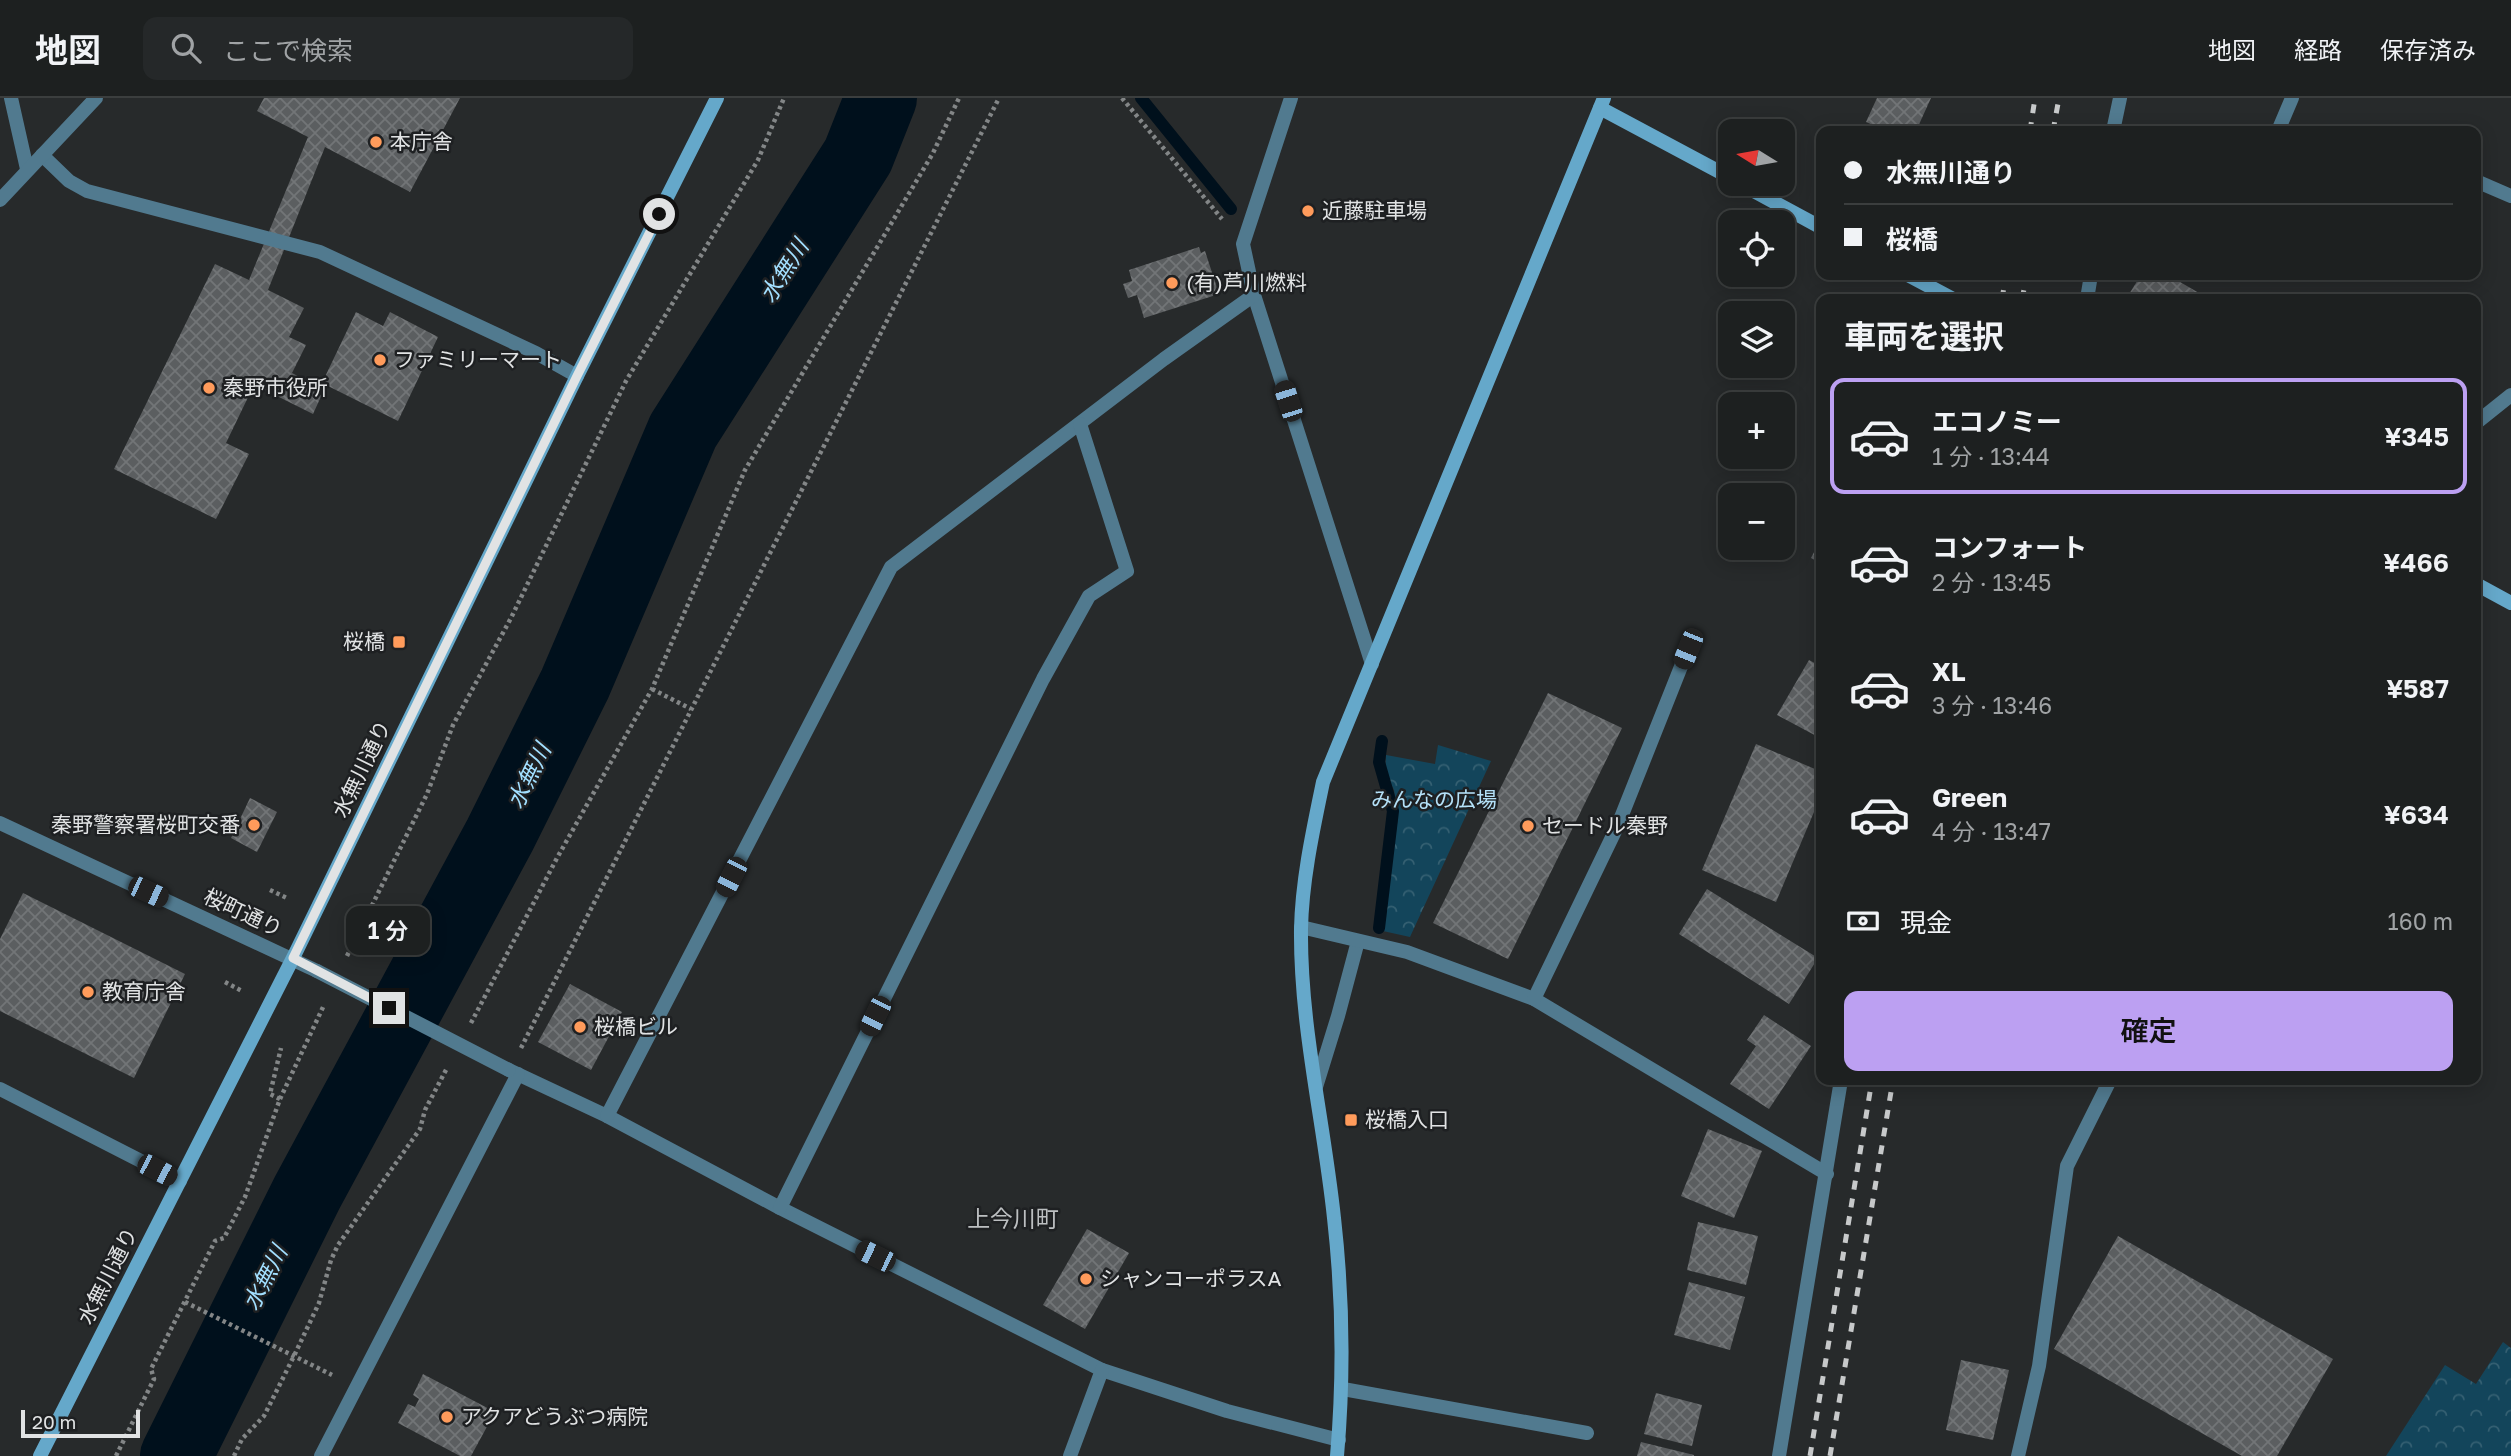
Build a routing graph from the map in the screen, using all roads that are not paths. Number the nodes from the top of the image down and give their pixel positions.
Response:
1 (11, 98) edge
2 (96, 98) edge
3 (717, 98) edge
4 (1291, 98) edge
5 (2120, 98) edge
6 (2292, 98) edge
7 (1602, 103) edge
8 (2114, 126) edge
9 (2280, 126) edge
10 (41, 155) junction
11 (27, 169) junction
12 (1718, 170) edge
13 (2481, 182) edge
14 (1763, 196) edge
15 (2511, 196) edge
16 (0, 200) edge
17 (1816, 225) edge
18 (1917, 280) edge
19 (1944, 294) edge
20 (1254, 295) junction
21 (577, 376) junction
22 (2511, 395) edge
23 (2481, 419) edge
24 (1080, 424) junction
25 (2481, 587) edge
26 (2511, 603) edge
27 (1688, 649) dead end
28 (1372, 664) junction
29 (0, 823) edge
30 (1301, 927) junction
31 (1357, 940) junction
32 (293, 958) junction
33 (1534, 999) junction
34 (514, 1072) junction
35 (1840, 1085) edge
36 (2108, 1085) edge
37 (1316, 1087) junction
38 (0, 1089) edge
39 (607, 1116) junction
40 (1827, 1174) junction
41 (180, 1181) junction
42 (780, 1208) junction
43 (1102, 1370) junction
44 (1343, 1389) junction
45 (1587, 1433) dead end
46 (1339, 1440) junction
47 (40, 1456) edge
48 (321, 1456) edge
49 (1070, 1456) edge
50 (1337, 1456) edge
51 (1779, 1456) edge
52 (2018, 1456) edge

1 - 11 street
2 - 10 street
3 - 21 street, 水無川通り
4 - 20 street
5 - 8 street
6 - 9 street
7 - 12 street
7 - 28 street
10 - 11 street
10 - 21 street
11 - 16 street
13 - 15 street
14 - 17 street
18 - 19 street
20 - 24 street
20 - 28 street
21 - 32 street, 水無川通り
22 - 23 street
24 - 39 street
24 - 42 street
25 - 26 street
27 - 33 street
28 - 30 street
29 - 32 street, 桜町通り
30 - 31 street
30 - 37 street
31 - 33 street
31 - 37 street
32 - 34 street, 桜町通り, bridge
32 - 41 street, 水無川通り
33 - 40 street
34 - 39 street
34 - 48 street
35 - 40 street
36 - 52 street
37 - 44 street
38 - 41 street
39 - 42 street
40 - 51 street
41 - 47 street, 水無川通り
42 - 43 street
43 - 46 street
43 - 49 street
44 - 45 street
44 - 46 street
46 - 50 street

